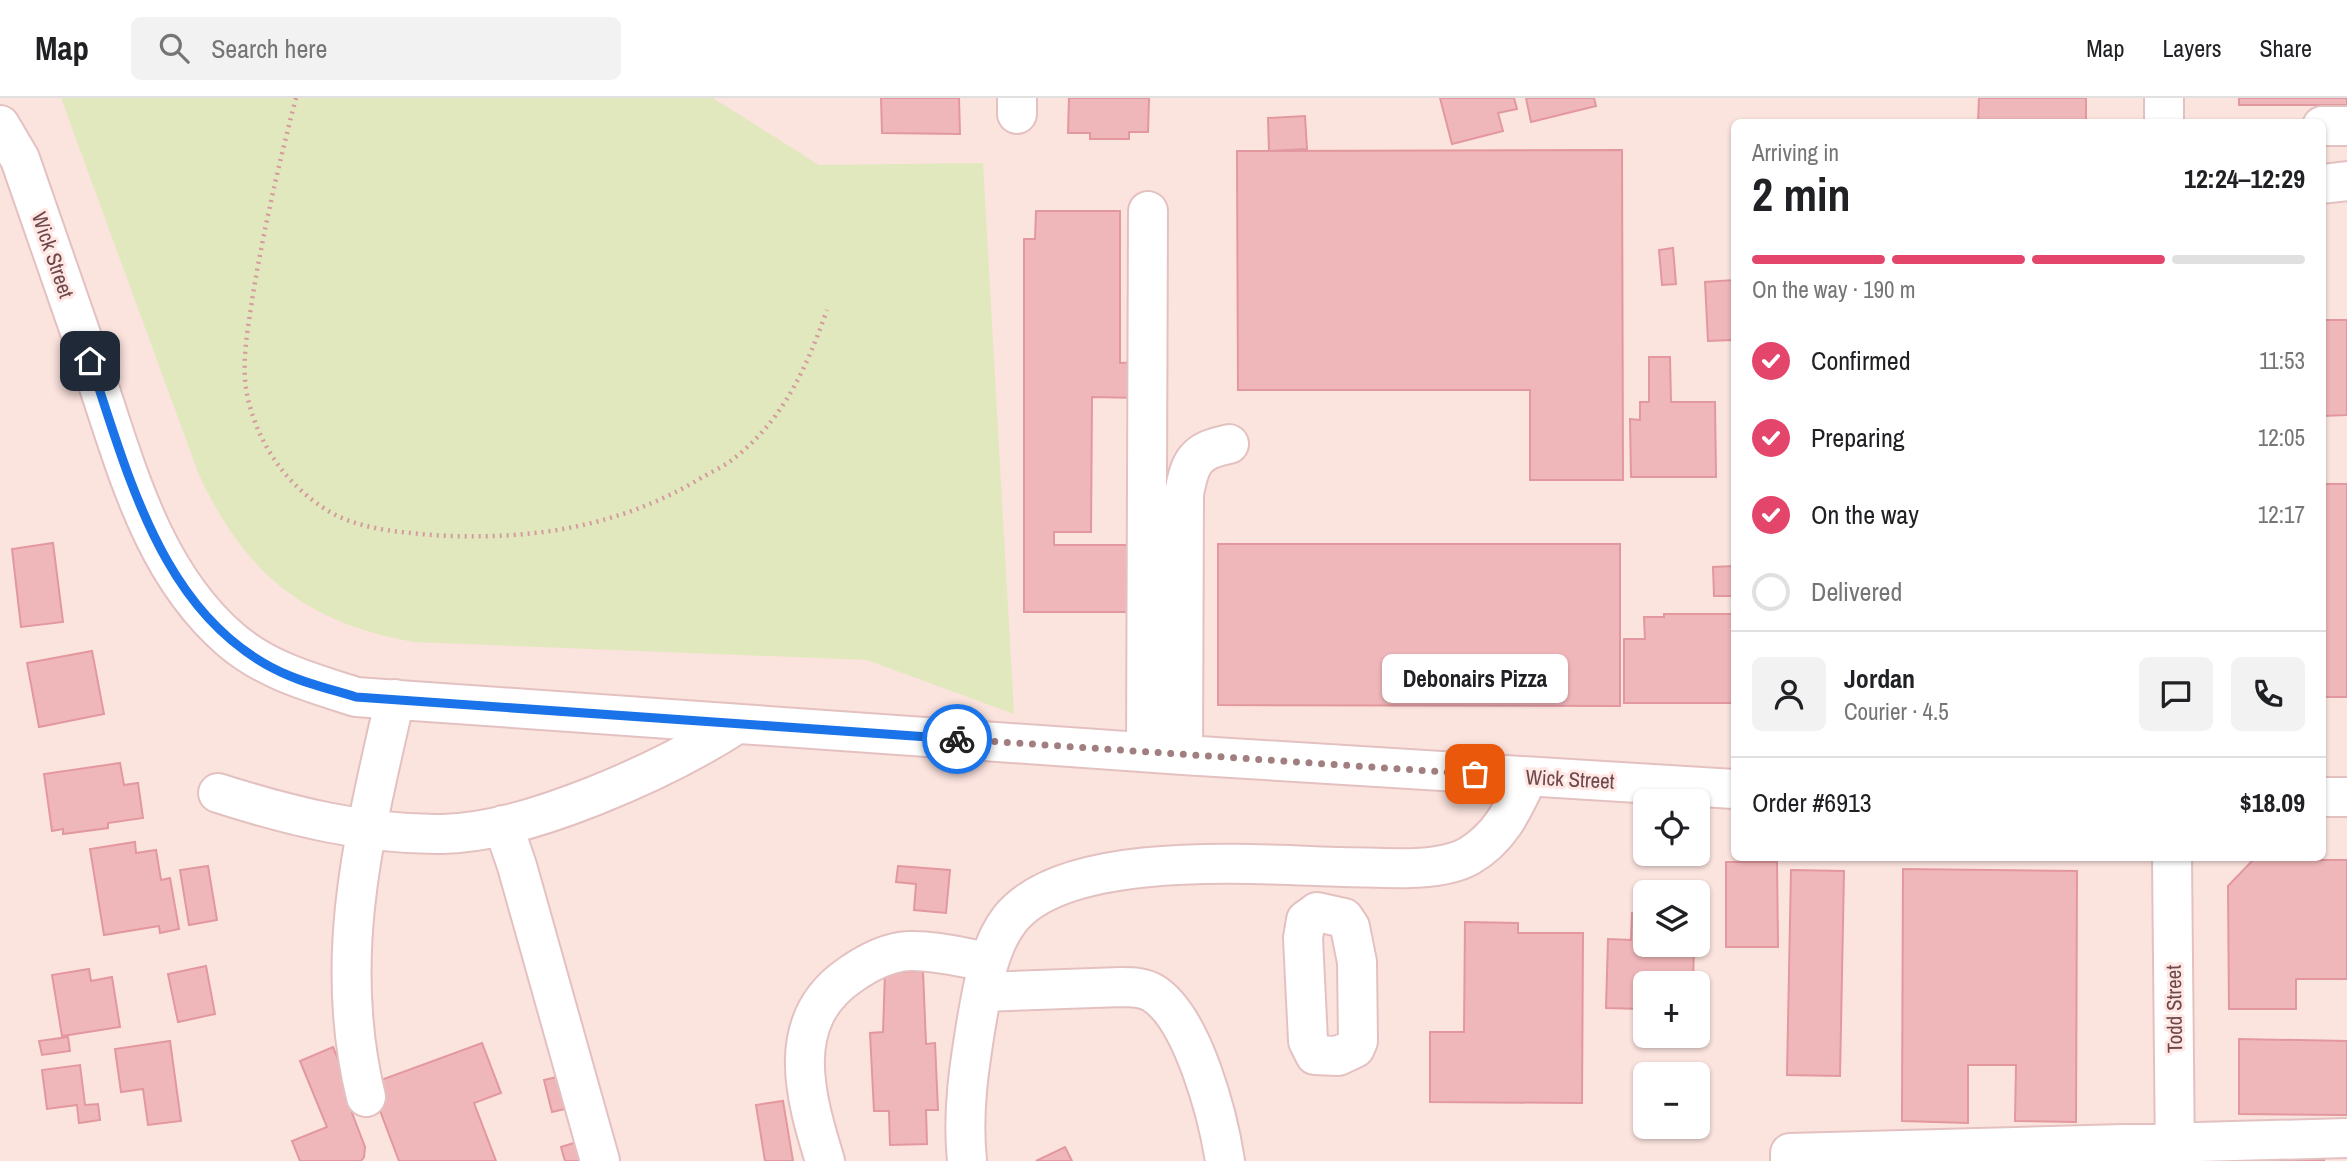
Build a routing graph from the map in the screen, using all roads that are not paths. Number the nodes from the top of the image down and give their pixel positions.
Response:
1 (14, 98) edge
2 (2164, 98) edge
3 (2164, 119) edge
4 (0, 125) edge
5 (2326, 126) edge
6 (2347, 126) edge
7 (20, 159) junction
8 (2347, 181) edge
9 (2326, 184) edge
10 (1148, 211) dead end
11 (1229, 444) dead end
12 (395, 699) junction
13 (737, 724) junction
14 (1165, 753) junction
15 (1528, 777) junction
16 (1731, 789) edge
17 (218, 793) dead end
18 (2326, 797) edge
19 (2347, 797) edge
20 (503, 825) junction
21 (365, 827) junction
22 (2172, 861) edge
23 (1316, 866) junction
24 (1317, 912) dead end
25 (986, 977) junction
26 (366, 1097) dead end
27 (2347, 1138) edge
28 (2175, 1151) edge
29 (1790, 1157) edge
30 (600, 1161) edge
31 (825, 1161) edge
32 (968, 1161) edge
33 (1225, 1161) edge

1 - 7 street, Wick Street
2 - 3 street
4 - 7 street, Wick Street
5 - 6 street
7 - 12 street, Wick Street
8 - 9 street
10 - 14 street
11 - 14 street
12 - 13 street, Wick Street
12 - 21 street
13 - 14 street, Wick Street
13 - 20 street
14 - 15 street, Wick Street
15 - 16 street, Wick Street
15 - 23 street
17 - 21 street
18 - 19 street
20 - 21 street
20 - 30 street
21 - 26 street
22 - 28 street, Todd Street
23 - 24 street
23 - 25 street
25 - 31 street
25 - 32 street
25 - 33 street
27 - 28 street
28 - 29 street

